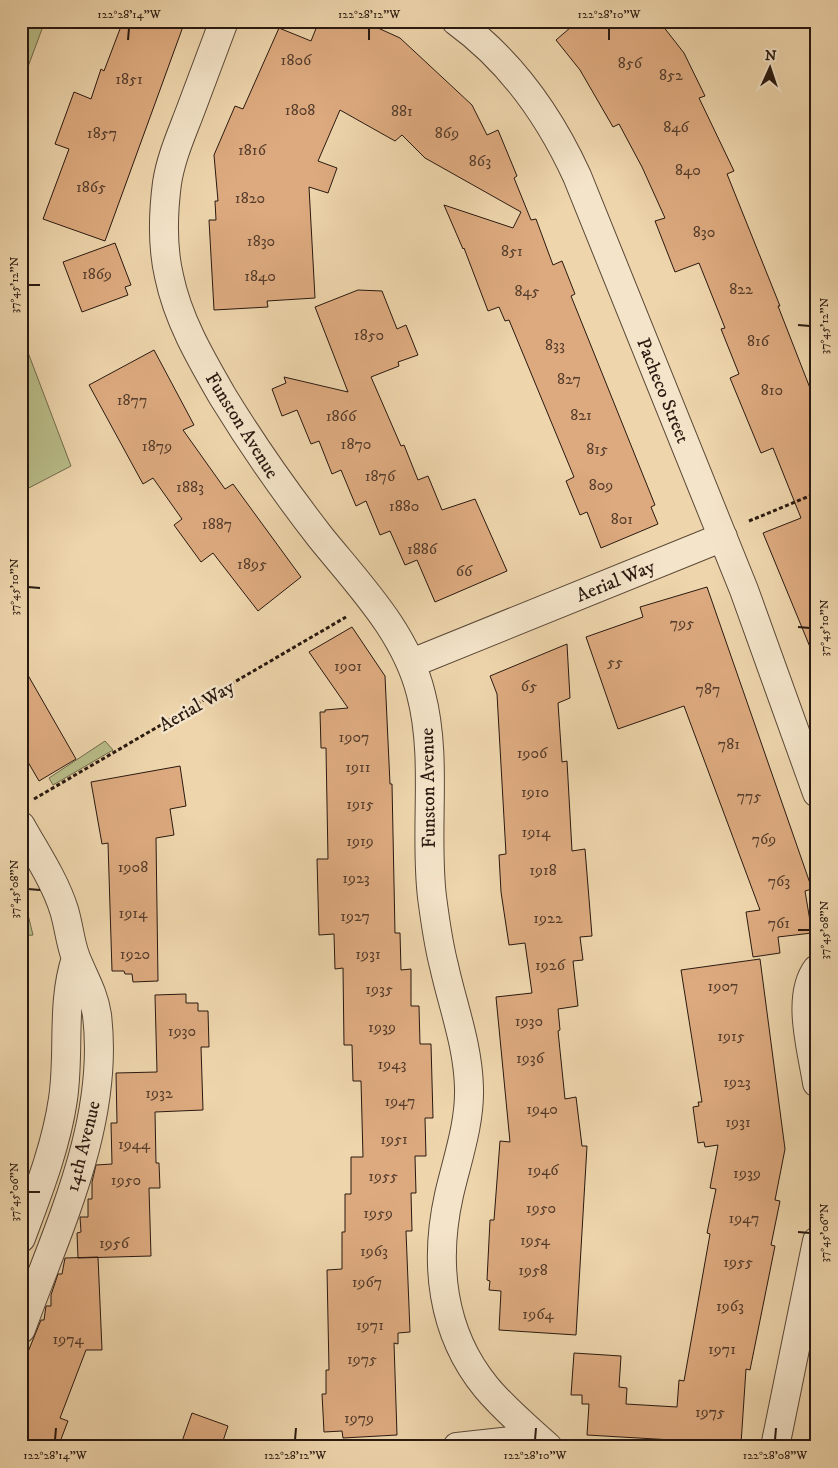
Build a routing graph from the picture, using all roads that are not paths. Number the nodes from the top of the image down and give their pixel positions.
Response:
1 (224, 21) edge
2 (456, 21) edge
3 (723, 537) junction
4 (412, 663) junction
5 (817, 793) edge
6 (21, 826) edge
7 (76, 958) junction
8 (817, 969) edge
9 (817, 1083) edge
10 (21, 1238) edge
11 (817, 1241) edge
12 (21, 1329) edge
13 (543, 1442) edge
14 (457, 1447) edge
15 (775, 1447) edge

1 - 4 street, Funston Avenue
2 - 3 street, Pacheco Street
3 - 4 street, Aerial Way
3 - 5 street, Pacheco Street
4 - 13 street, Funston Avenue
6 - 7 street, 14th Avenue
7 - 10 street, 14th Avenue
7 - 12 street, 14th Avenue
8 - 9 street
11 - 15 street
13 - 14 street

